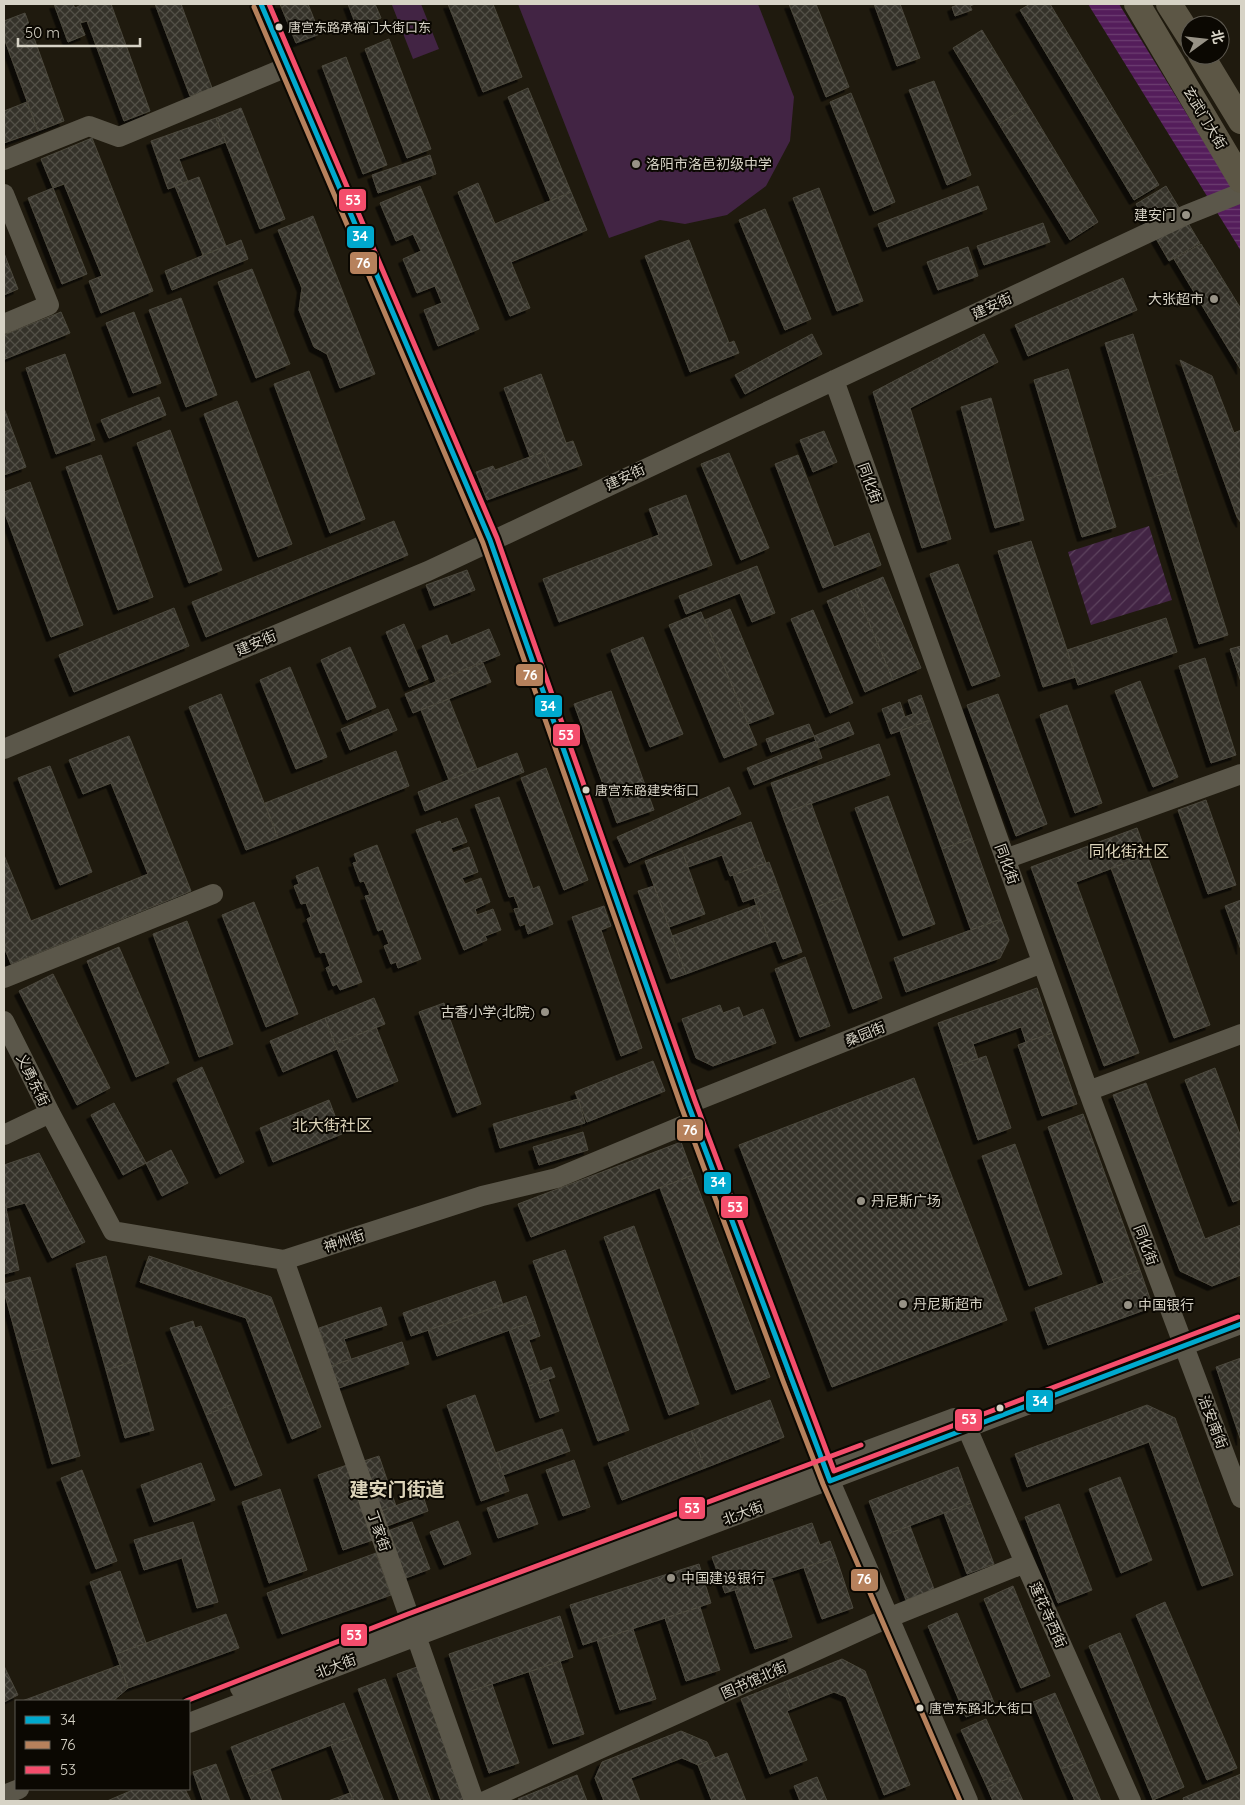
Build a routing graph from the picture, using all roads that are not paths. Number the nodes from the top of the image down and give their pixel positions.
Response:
1 (260, 4) edge
2 (1137, 4) edge
3 (1169, 4) edge
4 (1180, 22) edge
5 (1207, 65) edge
6 (287, 66) junction
7 (1241, 121) edge
8 (4, 160) edge
9 (1241, 180) edge
10 (1241, 193) edge
11 (4, 194) edge
12 (4, 324) edge
13 (834, 380) junction
14 (490, 540) junction
15 (4, 749) edge
16 (1241, 774) edge
17 (1005, 859) junction
18 (213, 894) dead end
19 (1042, 963) junction
20 (4, 978) edge
21 (4, 1021) edge
22 (1241, 1034) edge
23 (1088, 1091) junction
24 (50, 1112) junction
25 (691, 1112) junction
26 (4, 1135) edge
27 (284, 1260) junction
28 (1241, 1310) edge
29 (1241, 1324) edge
30 (1181, 1340) junction
31 (968, 1428) junction
32 (827, 1474) junction
33 (1241, 1498) edge
34 (1024, 1563) junction
35 (888, 1618) junction
36 (414, 1628) junction
37 (190, 1708) edge
38 (190, 1723) edge
39 (16, 1790) edge
40 (4, 1795) edge
41 (474, 1801) edge
42 (485, 1801) edge
43 (968, 1801) edge
44 (1131, 1801) edge

1 - 6 street
2 - 9 main road, 玄武门大街
3 - 4 main road
5 - 7 main road, 玄武门大街
6 - 8 street
6 - 14 street
10 - 13 street, 建安街
11 - 12 street
13 - 14 street, 建安街
13 - 17 street, 同化街
14 - 15 street, 建安街
14 - 25 street
16 - 17 street
17 - 19 street, 同化街
18 - 20 street
19 - 23 street, 同化街
19 - 25 street, 桑园街
21 - 24 street, 义勇东街
22 - 23 street
23 - 30 street, 同化街
24 - 26 street
24 - 27 street, 神州街
25 - 27 street, 神州街
25 - 32 street
27 - 36 street, 丁家街
28 - 30 street, 北大街
29 - 30 street, 北大街
30 - 31 street, 北大街
30 - 32 street, 北大街
30 - 33 street, 治安南街
31 - 32 street, 北大街
31 - 34 street, 莲花寺西街
32 - 35 street
32 - 36 street, 北大街
34 - 35 street, 图书馆北街
34 - 44 street, 莲花寺西街
35 - 42 street, 图书馆北街
35 - 43 street
36 - 37 street, 北大街
36 - 38 street, 北大街
36 - 41 street, 丁家街
39 - 40 street

